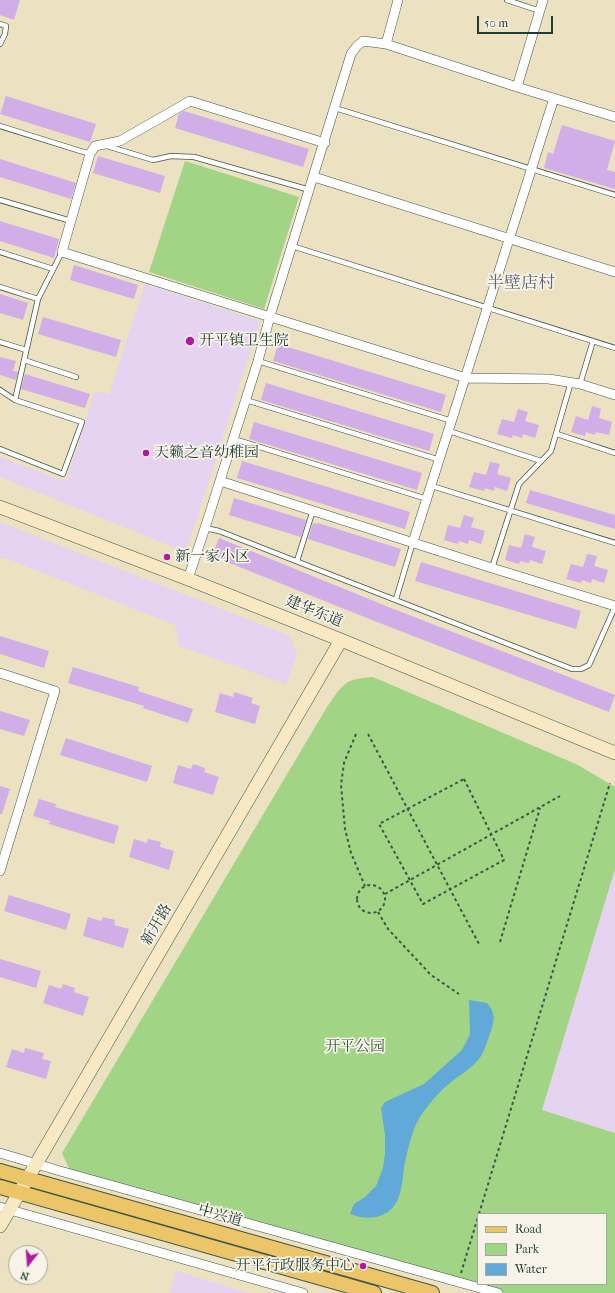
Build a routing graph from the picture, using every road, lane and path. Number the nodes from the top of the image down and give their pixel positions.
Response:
1 (398, 0) edge
2 (507, 0) edge
3 (543, 0) edge
4 (540, 11) junction
5 (0, 24) edge
6 (0, 44) edge
7 (386, 44) junction
8 (517, 87) junction
9 (554, 98) junction
10 (336, 108) junction
11 (615, 117) edge
12 (0, 126) edge
13 (325, 143) junction
14 (100, 144) junction
15 (90, 154) junction
16 (532, 169) junction
17 (314, 177) junction
18 (310, 190) junction
19 (615, 194) edge
20 (0, 200) edge
21 (71, 221) junction
22 (510, 238) junction
23 (292, 246) junction
24 (0, 252) edge
25 (62, 252) junction
26 (53, 269) junction
27 (615, 272) edge
28 (0, 287) edge
29 (38, 299) junction
30 (488, 308) junction
31 (270, 316) junction
32 (593, 341) junction
33 (0, 342) edge
34 (615, 348) edge
35 (26, 350) junction
36 (24, 360) junction
37 (258, 361) junction
38 (76, 377) dead end
39 (466, 378) junction
40 (571, 382) junction
41 (580, 384) junction
42 (0, 390) edge
43 (615, 394) edge
44 (15, 400) junction
45 (246, 400) junction
46 (452, 421) junction
47 (449, 431) junction
48 (557, 434) junction
49 (234, 439) junction
50 (0, 448) edge
51 (615, 453) edge
52 (440, 460) junction
53 (541, 461) junction
54 (220, 480) junction
55 (432, 486) junction
56 (428, 499) junction
57 (0, 507) edge
58 (313, 510) junction
59 (511, 510) junction
60 (206, 528) junction
61 (414, 542) junction
62 (615, 543) edge
63 (297, 561) junction
64 (492, 568) junction
65 (188, 579) junction
66 (396, 599) junction
67 (615, 606) edge
68 (341, 640) junction
69 (0, 673) edge
70 (356, 734) dead end
71 (368, 734) dead end
72 (615, 753) edge
73 (610, 783) dead end
74 (560, 796) dead end
75 (540, 807) junction
76 (408, 809) junction
77 (491, 834) junction
78 (437, 864) junction
79 (0, 871) edge
80 (410, 880) junction
81 (365, 886) junction
82 (450, 890) junction
83 (385, 894) junction
84 (378, 912) junction
85 (500, 942) dead end
86 (479, 944) dead end
87 (459, 994) dead end
88 (0, 1153) edge
89 (36, 1164) junction
90 (0, 1171) edge
91 (27, 1179) junction
92 (0, 1187) edge
93 (19, 1193) junction
94 (5, 1209) edge
95 (479, 1213) edge
96 (477, 1220) edge
97 (0, 1226) edge
98 (461, 1274) dead end
99 (303, 1293) edge
100 (374, 1293) edge
101 (432, 1293) edge
102 (498, 1293) edge

1 - 7 street
2 - 4 lane
3 - 4 street
4 - 8 street
5 - 6 lane
7 - 8 street
7 - 10 street
8 - 9 street
9 - 11 street
9 - 16 street
10 - 13 street
10 - 16 lane
12 - 15 lane
13 - 14 street
13 - 17 street
14 - 15 street
14 - 18 lane
15 - 21 street
16 - 19 lane
16 - 22 street
17 - 18 street
17 - 22 street
18 - 23 street
20 - 21 lane
21 - 25 street
22 - 27 street
22 - 30 street
23 - 30 lane
23 - 31 street
24 - 26 lane
25 - 26 lane
25 - 31 street
26 - 29 lane
28 - 29 lane
29 - 35 lane
30 - 32 lane
30 - 39 street
31 - 37 street
31 - 39 street
32 - 34 lane
32 - 41 lane
33 - 35 lane
35 - 36 lane
36 - 38 lane
36 - 44 lane
37 - 45 street
37 - 46 lane
39 - 40 street
39 - 46 street
40 - 41 street
40 - 48 lane
41 - 43 street
42 - 44 lane
44 - 50 lane
45 - 49 street
45 - 52 lane
46 - 47 street
47 - 52 street
47 - 53 lane
48 - 51 lane
48 - 53 lane
49 - 54 street
49 - 56 lane
52 - 55 street
53 - 59 lane
54 - 58 street
54 - 60 street
55 - 56 street
55 - 59 lane
56 - 61 street
57 - 65 main road, 建华东道
58 - 61 street
58 - 63 lane
59 - 62 lane
59 - 64 lane
60 - 63 lane
60 - 65 street
61 - 64 street
61 - 66 lane
63 - 66 lane
64 - 67 street
65 - 68 main road, 建华东道
66 - 67 lane
68 - 72 main road, 建华东道
68 - 89 main road, 新开路
69 - 79 street
70 - 81 path
71 - 76 path
73 - 95 path
74 - 75 path
75 - 77 path
75 - 85 path
76 - 77 path
76 - 78 path
76 - 80 path
77 - 78 path
77 - 82 path
78 - 80 path
78 - 82 path
80 - 82 path
80 - 83 path
81 - 83 path
81 - 84 path
82 - 86 path
83 - 84 path
84 - 87 path
88 - 89 street
89 - 91 main road, 新开路
89 - 102 street
90 - 91 main road, 中兴道
91 - 93 main road, 新开路
91 - 101 main road, 中兴道
92 - 93 main road
93 - 94 main road, 新开路
93 - 100 main road
94 - 97 main road, 新开路
94 - 99 street
96 - 98 path

